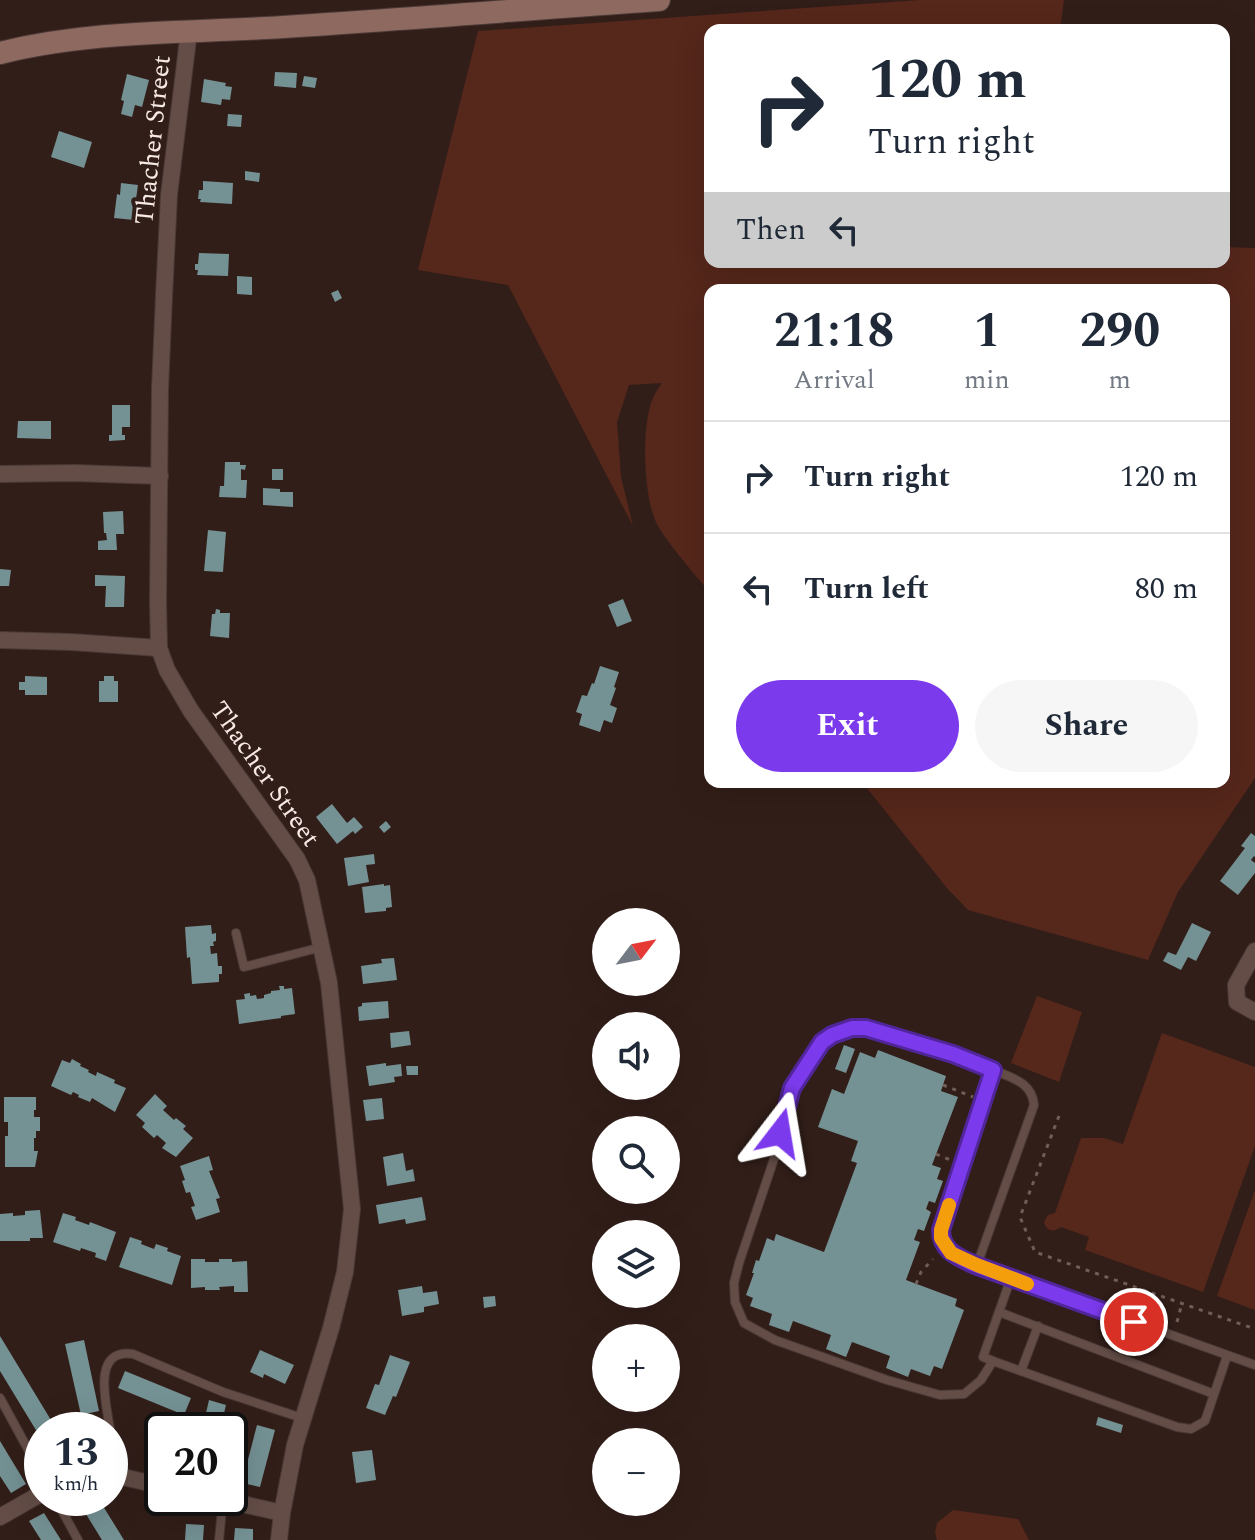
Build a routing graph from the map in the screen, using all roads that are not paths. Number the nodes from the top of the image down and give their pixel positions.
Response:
1 (659, 0) edge
2 (189, 31) junction
3 (0, 53) edge
4 (0, 474) edge
5 (160, 476) junction
6 (0, 640) edge
7 (159, 648) junction
8 (236, 933) dead end
9 (323, 947) junction
10 (1255, 951) edge
11 (1248, 1009) edge
12 (993, 1070) junction
13 (977, 1265) junction
14 (1011, 1278) junction
15 (999, 1312) junction
16 (1038, 1326) junction
17 (1227, 1356) junction
18 (993, 1361) junction
19 (1255, 1365) edge
20 (1021, 1371) junction
21 (1214, 1394) junction
22 (0, 1398) edge
23 (107, 1412) edge
24 (302, 1418) junction
25 (24, 1442) edge
26 (24, 1503) edge
27 (248, 1505) edge
28 (282, 1513) junction
29 (65, 1516) edge
30 (220, 1516) edge
31 (0, 1517) edge
32 (78, 1540) edge
33 (219, 1540) edge
34 (279, 1540) edge

1 - 2 main road
2 - 3 main road
2 - 5 street, Thacher Street
4 - 5 street
5 - 7 street, Thacher Street
6 - 7 street
7 - 9 street, Thacher Street
8 - 9 lane
9 - 24 street, Thacher Street
10 - 11 street
12 - 13 lane
12 - 13 lane
12 - 18 lane
13 - 14 lane
14 - 15 lane
14 - 17 lane
15 - 16 lane
15 - 18 lane
16 - 20 lane
16 - 21 lane
17 - 19 lane
17 - 21 lane
18 - 20 lane
20 - 21 lane
22 - 25 lane
23 - 24 lane
24 - 28 street, Thacher Street
26 - 31 street
27 - 28 street
28 - 34 street, Thacher Street
29 - 32 lane
30 - 33 lane

